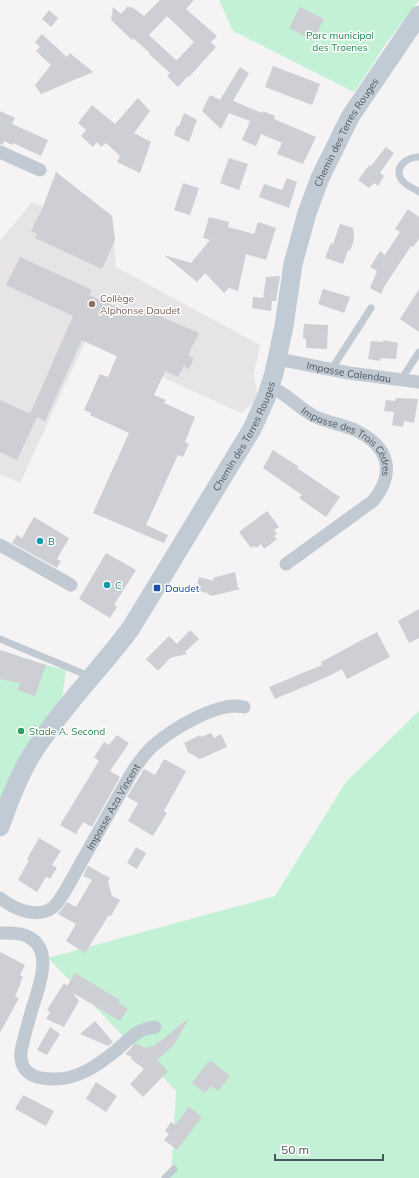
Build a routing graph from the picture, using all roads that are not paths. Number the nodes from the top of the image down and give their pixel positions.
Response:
1 (419, 15) edge
2 (0, 152) edge
3 (419, 157) edge
4 (40, 170) dead end
5 (419, 192) edge
6 (371, 308) dead end
7 (419, 352) edge
8 (278, 359) junction
9 (332, 370) junction
10 (401, 380) junction
11 (419, 382) edge
12 (270, 387) junction
13 (0, 545) edge
14 (286, 564) dead end
15 (71, 585) dead end
16 (0, 639) edge
17 (92, 677) junction
18 (244, 708) dead end
19 (0, 827) edge
20 (0, 898) edge
21 (0, 933) edge
22 (155, 1027) dead end
23 (174, 1168) dead end
24 (165, 1178) edge

1 - 8 main road, Chemin des Terres Rouges
2 - 4 street
3 - 5 lane
6 - 9 lane
7 - 10 lane
8 - 9 street, Impasse Calendau
8 - 12 main road, Chemin des Terres Rouges
9 - 10 street, Impasse Calendau
10 - 11 street, Impasse Calendau
12 - 14 street, Impasse des Trois Cèdres
12 - 17 main road, Chemin des Terres Rouges
13 - 15 street
16 - 17 lane
17 - 19 main road, Chemin des Terres Rouges
18 - 20 street, Impasse Aza Vincent
21 - 22 street
23 - 24 lane

